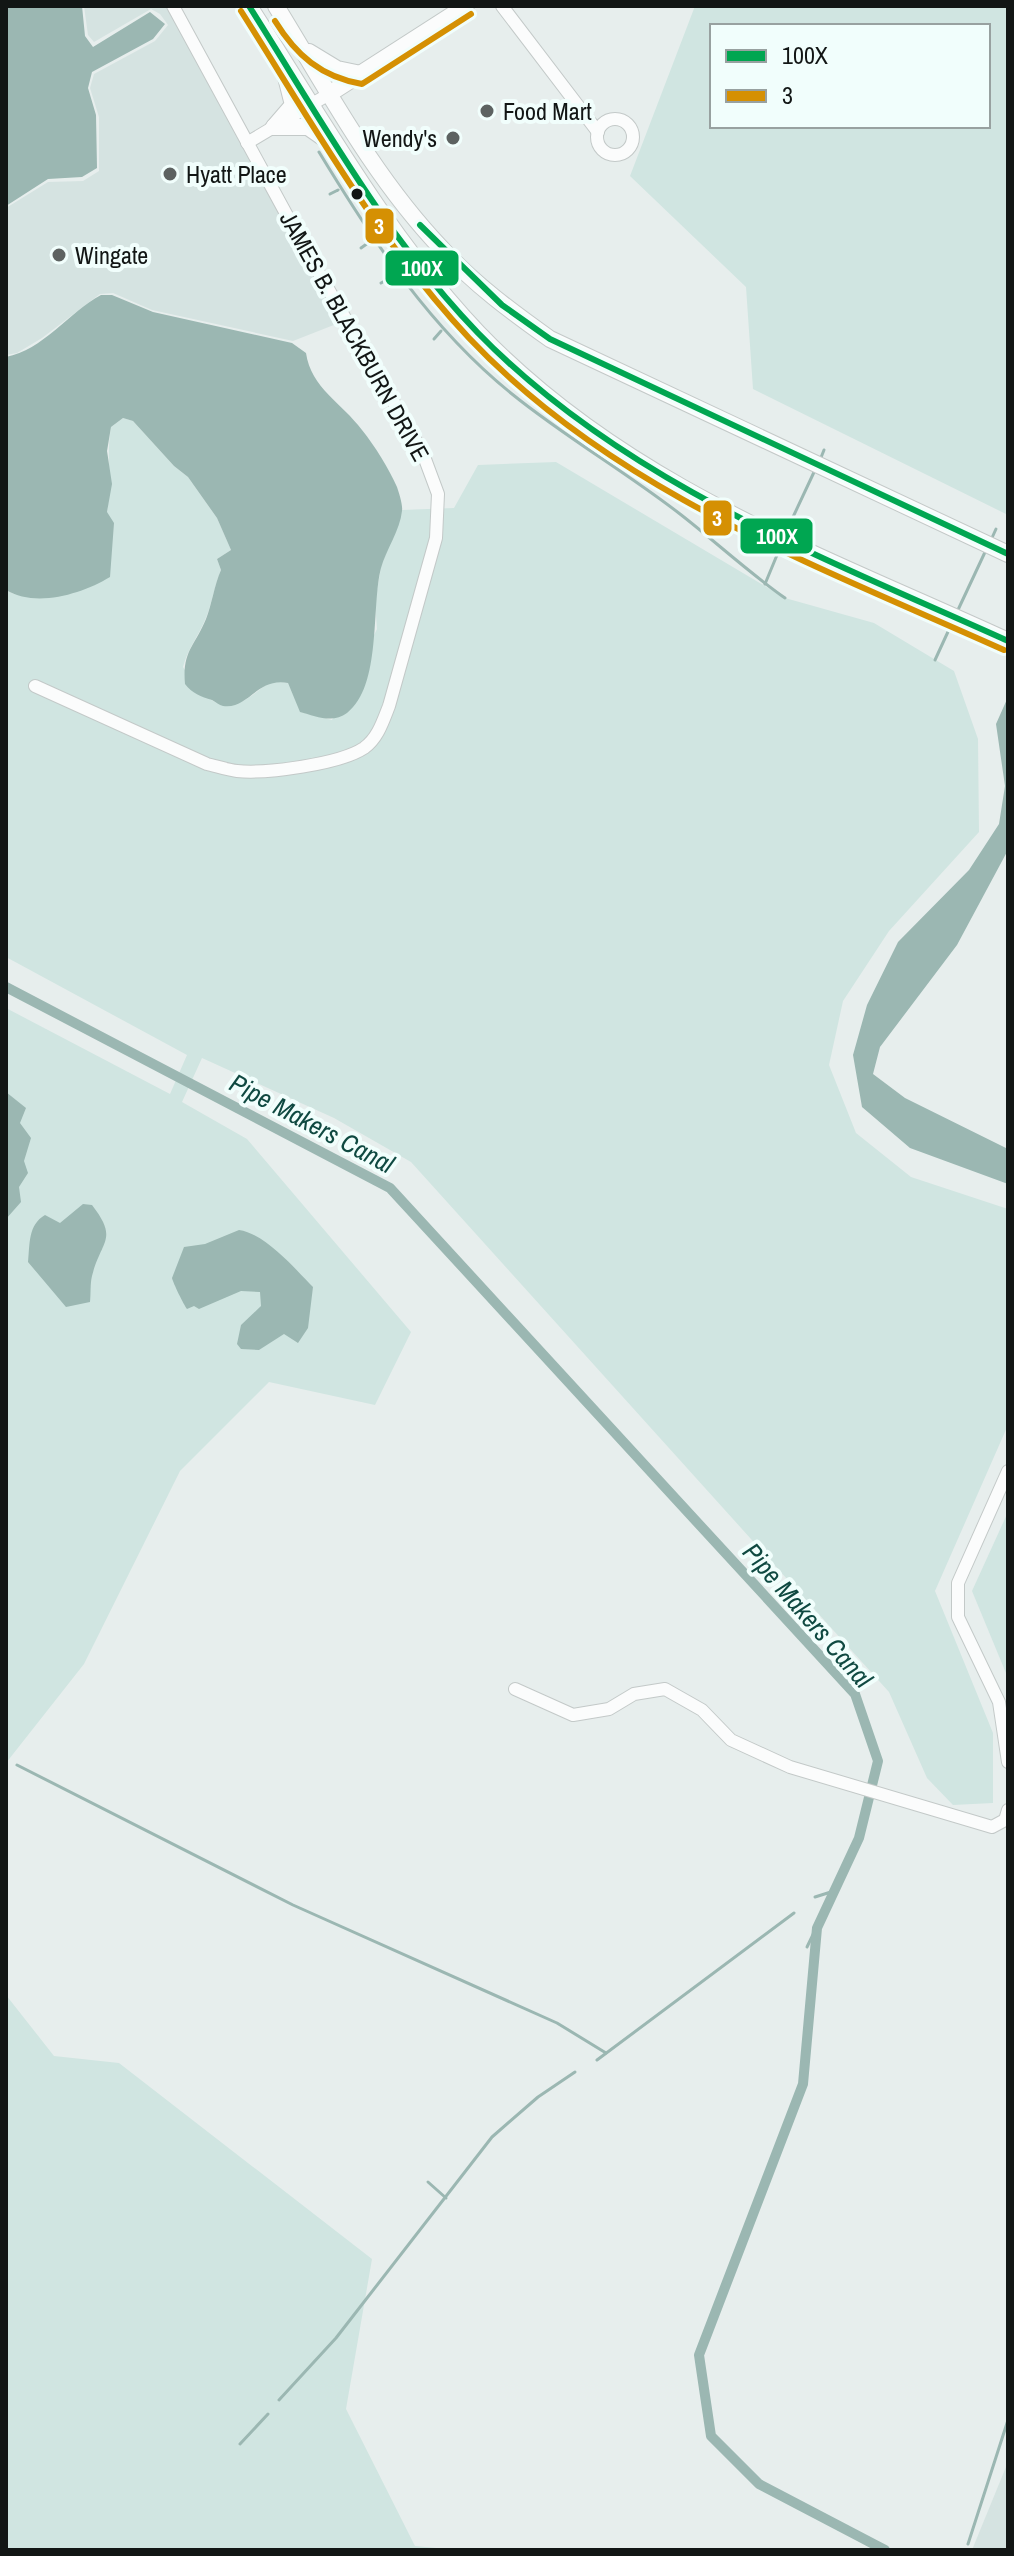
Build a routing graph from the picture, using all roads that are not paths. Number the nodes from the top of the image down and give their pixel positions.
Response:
1 (173, 6) edge
2 (249, 6) edge
3 (276, 6) edge
4 (466, 6) edge
5 (520, 6) edge
6 (506, 11) edge
7 (273, 42) junction
8 (300, 44) junction
9 (361, 74) junction
10 (329, 94) junction
11 (312, 105) junction
12 (347, 122) junction
13 (274, 127) junction
14 (598, 132) dead end
15 (247, 143) junction
16 (341, 150) junction
17 (995, 548) edge
18 (1008, 641) edge
19 (35, 686) dead end
20 (1008, 1471) edge
21 (515, 1689) dead end
22 (1008, 1762) edge
23 (1008, 1810) edge

1 - 15 street, JAMES B. BLACKBURN DRIVE
2 - 7 main road
3 - 8 main road
4 - 9 main road
5 - 6 street
6 - 14 street
7 - 11 main road
7 - 13 main road
8 - 9 main road
8 - 10 main road
9 - 10 main road
9 - 12 main road
10 - 11 street
10 - 12 main road
11 - 13 street
11 - 16 main road
12 - 17 main road
13 - 15 street
13 - 16 main road
15 - 19 street, JAMES B. BLACKBURN DRIVE
16 - 18 main road
20 - 22 street
21 - 23 street

